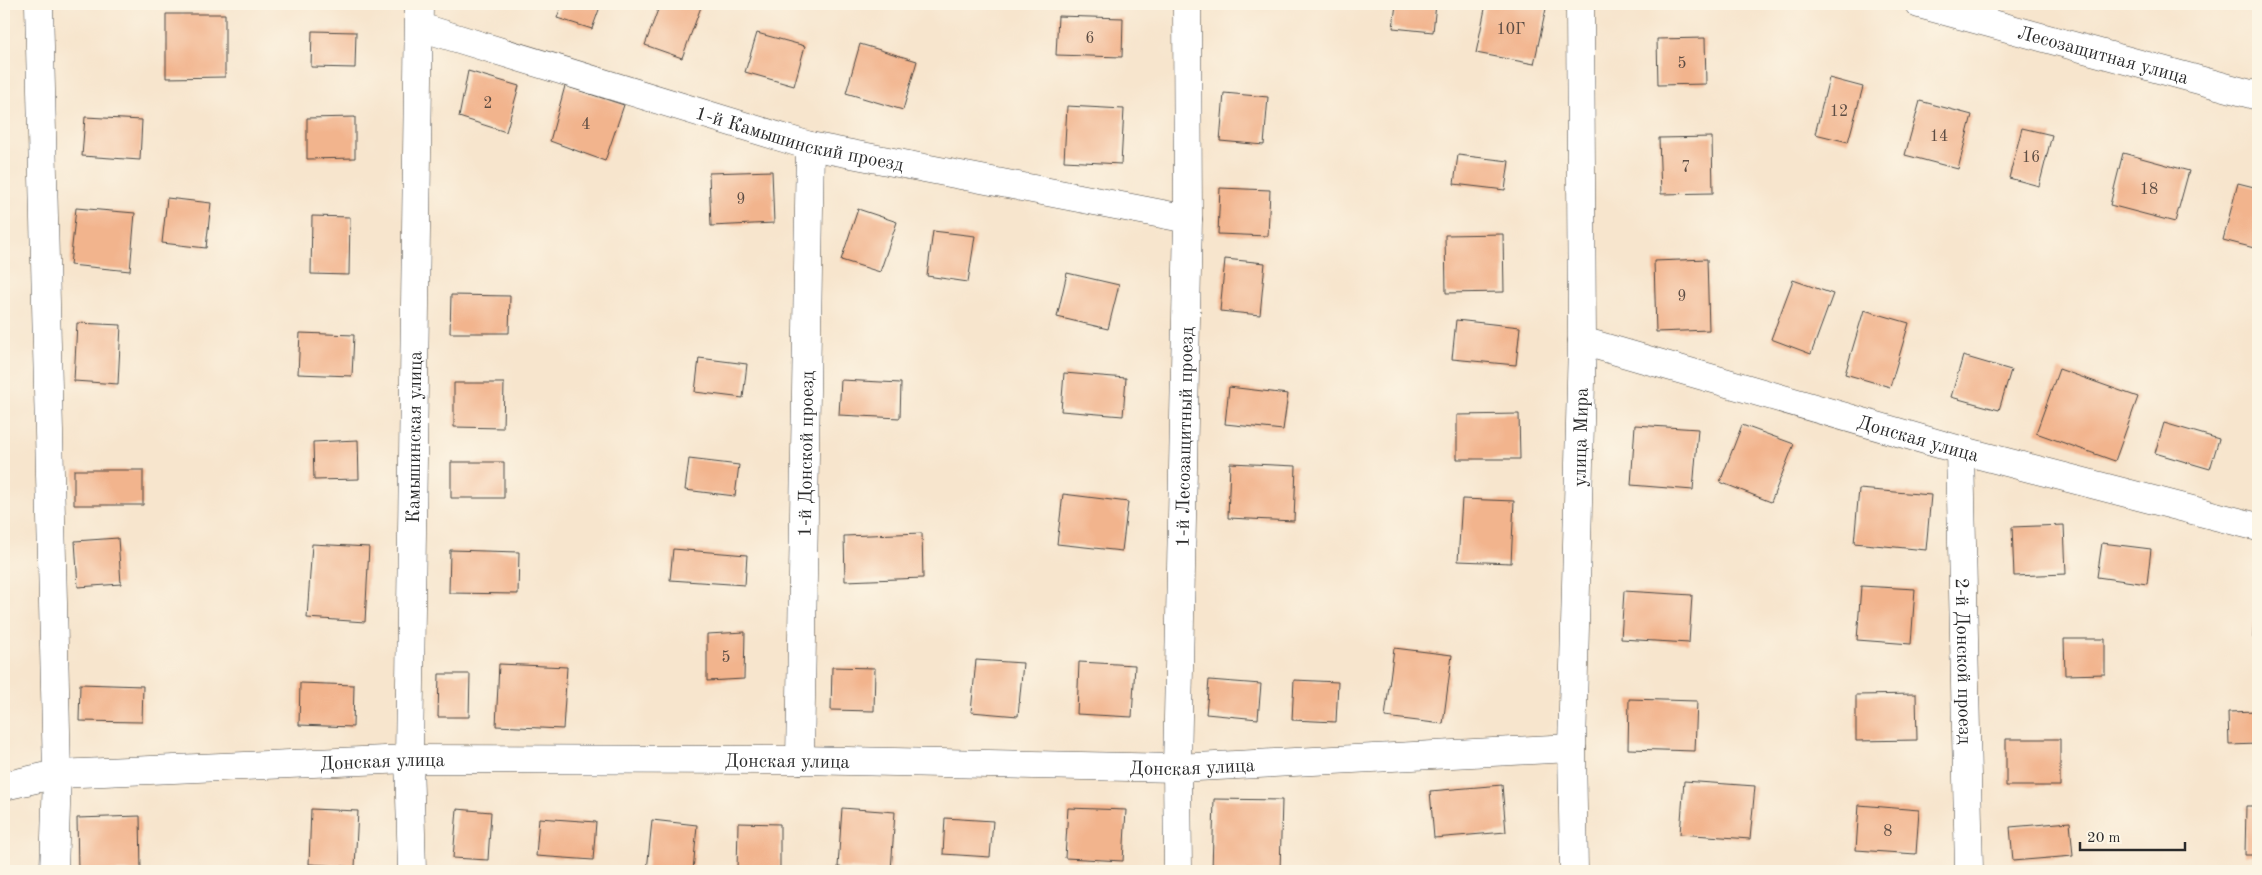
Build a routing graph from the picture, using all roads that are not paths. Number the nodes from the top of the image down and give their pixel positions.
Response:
1 (39, 4) edge
2 (1187, 4) edge
3 (1580, 4) edge
4 (1919, 4) edge
5 (419, 16) edge
6 (2258, 96) edge
7 (810, 146) junction
8 (1188, 219) junction
9 (1582, 341) junction
10 (1960, 450) junction
11 (2258, 527) edge
12 (1572, 748) junction
13 (409, 759) junction
14 (800, 760) junction
15 (1177, 768) junction
16 (57, 774) junction
17 (4, 786) edge
18 (54, 871) edge
19 (412, 871) edge
20 (1178, 871) edge
21 (1574, 871) edge
22 (1969, 871) edge

1 - 16 street
2 - 8 street, 1-й Лесозащитный проезд
3 - 9 street, улица Мира
4 - 6 street, Лесозащитная улица
5 - 7 street, 1-й Камышинский проезд
5 - 13 street, Камышинская улица
7 - 8 street, 1-й Камышинский проезд
7 - 14 street, 1-й Донской проезд
8 - 15 street, 1-й Лесозащитный проезд
9 - 10 street, Донская улица
9 - 12 street, улица Мира
10 - 11 street, Донская улица
10 - 22 street, 2-й Донской проезд
12 - 15 street, Донская улица
12 - 21 street, улица Мира
13 - 14 street, Донская улица
13 - 16 street, Донская улица
13 - 19 street, Камышинская улица
14 - 15 street, Донская улица
15 - 20 street, 1-й Лесозащитный проезд
16 - 17 street, Донская улица
16 - 18 street

